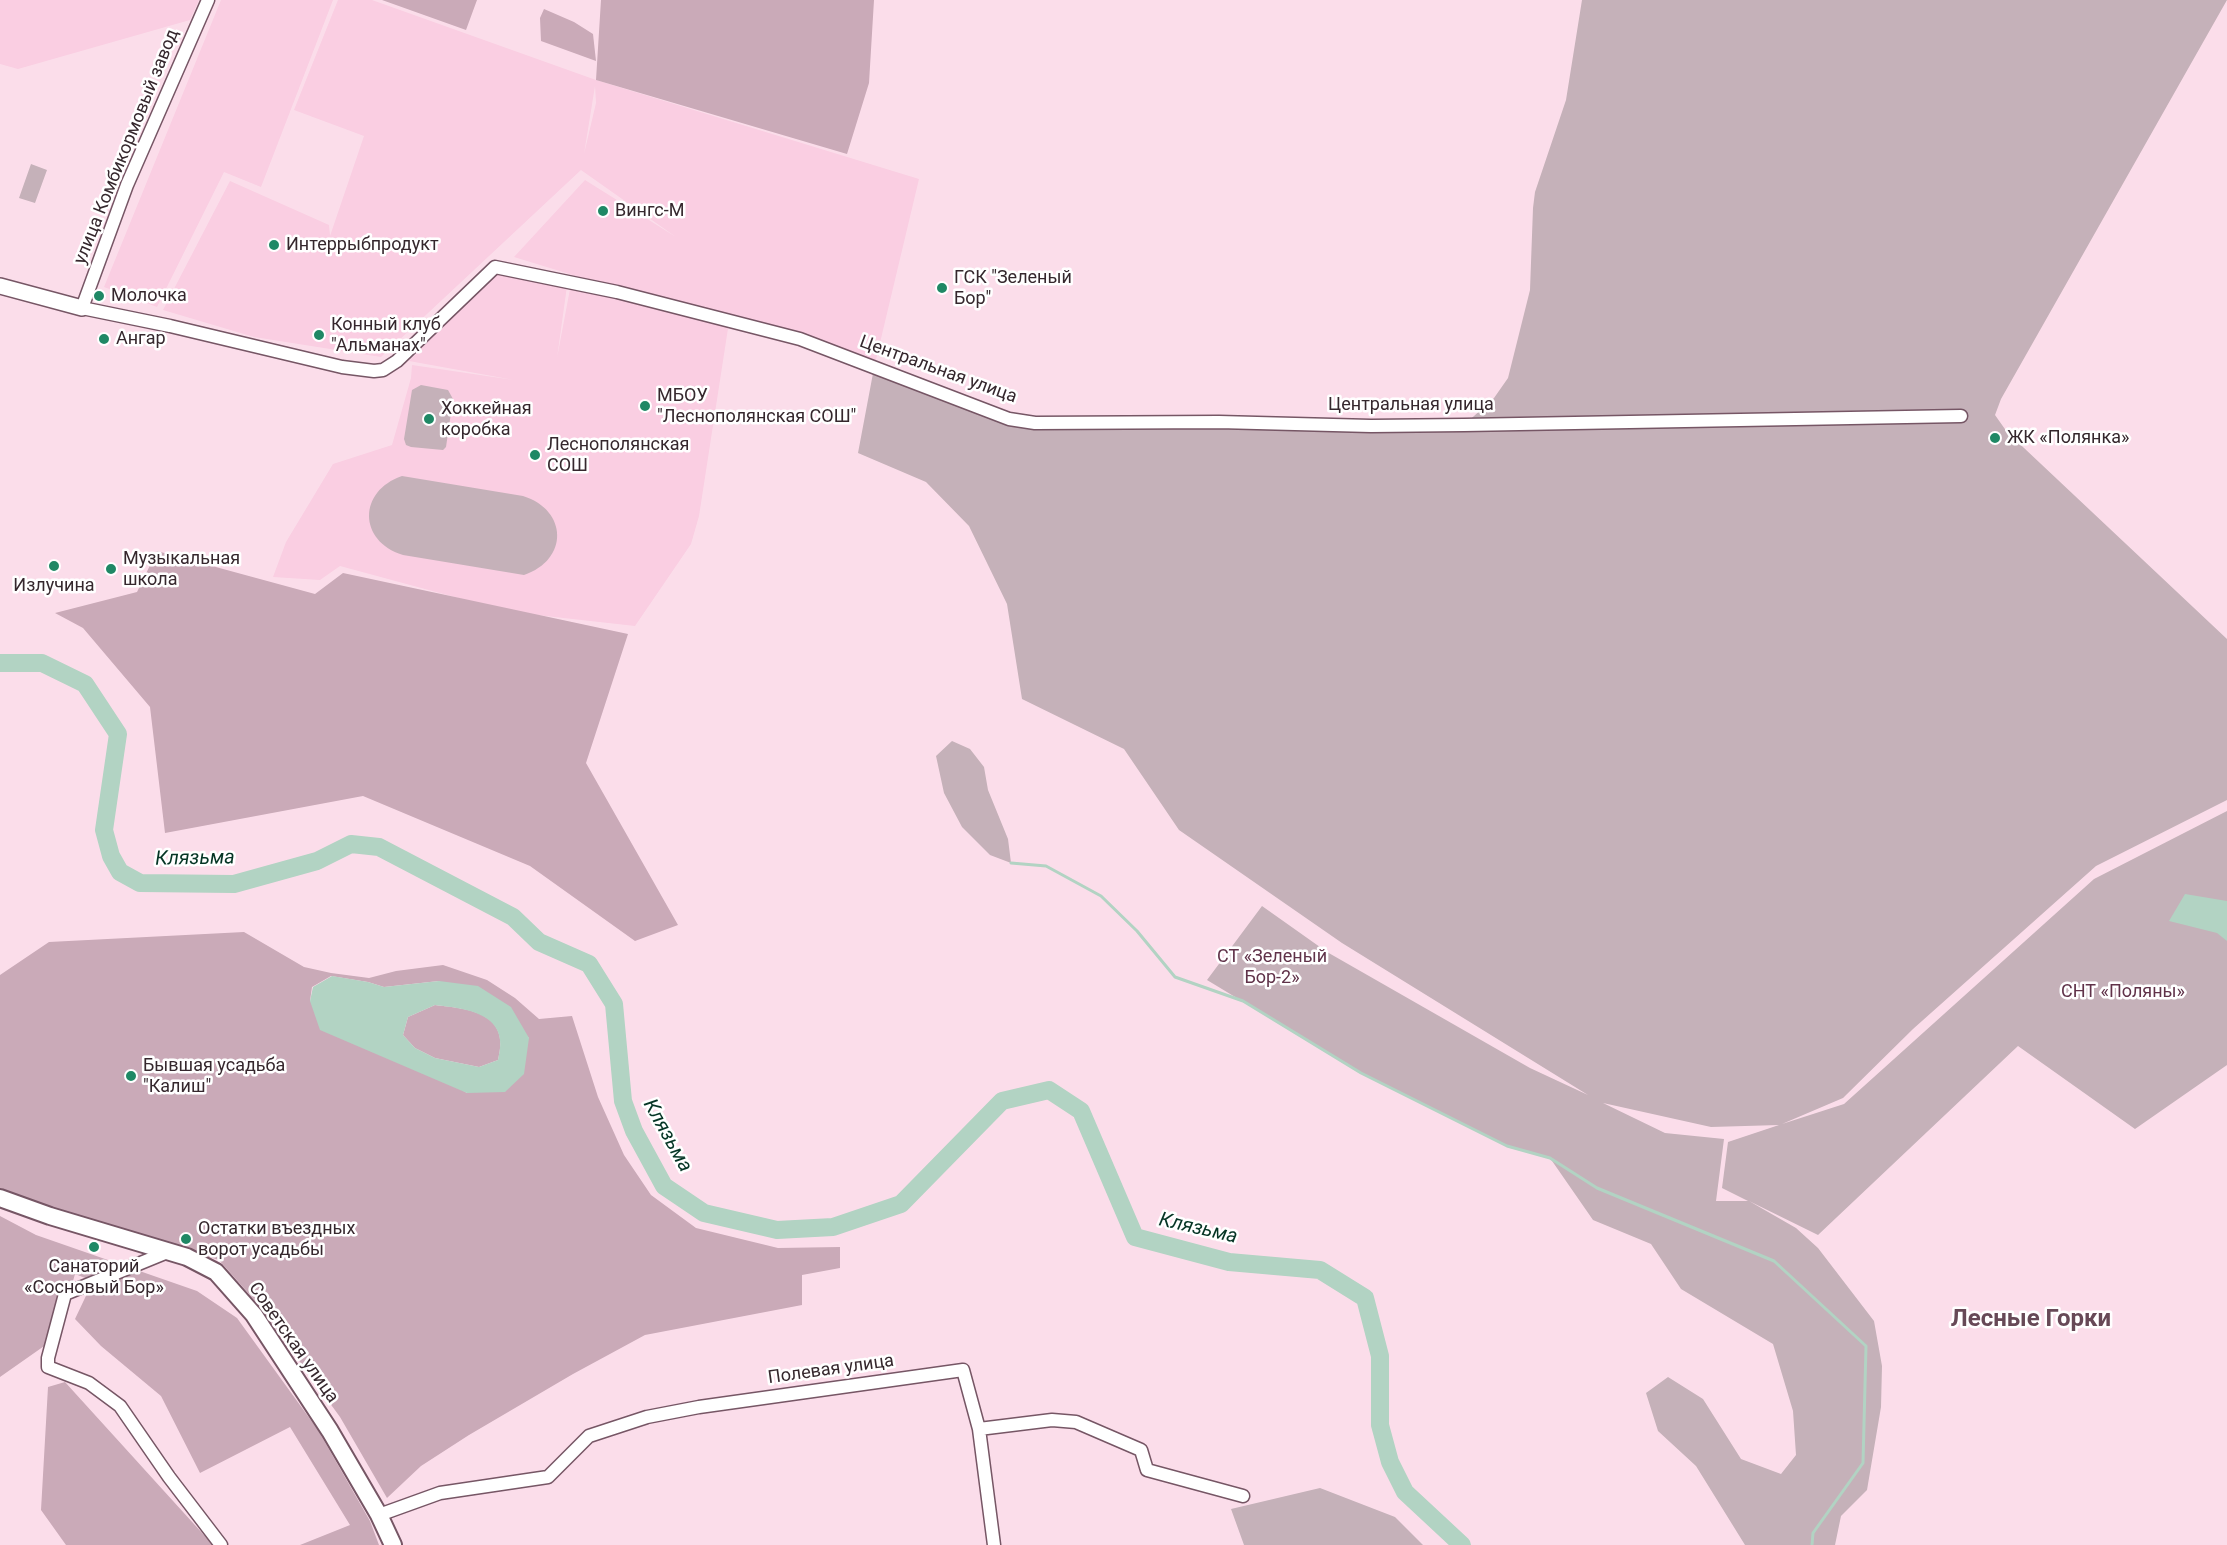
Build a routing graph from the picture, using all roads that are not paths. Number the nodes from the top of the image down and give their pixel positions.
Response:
1 (208, 0) edge
2 (0, 286) edge
3 (82, 308) junction
4 (1961, 416) dead end
5 (0, 1198) edge
6 (170, 1251) junction
7 (979, 1429) junction
8 (1243, 1496) dead end
9 (379, 1515) junction
10 (221, 1545) edge
11 (393, 1545) edge
12 (994, 1545) edge

1 - 3 street, улица Комбикормовый завод
2 - 3 street, Центральная улица
3 - 4 street, Центральная улица
5 - 6 main road, Советская улица
6 - 9 main road, Советская улица
6 - 10 street
7 - 8 street
7 - 9 street, Полевая улица
7 - 12 street
9 - 11 main road, Советская улица

